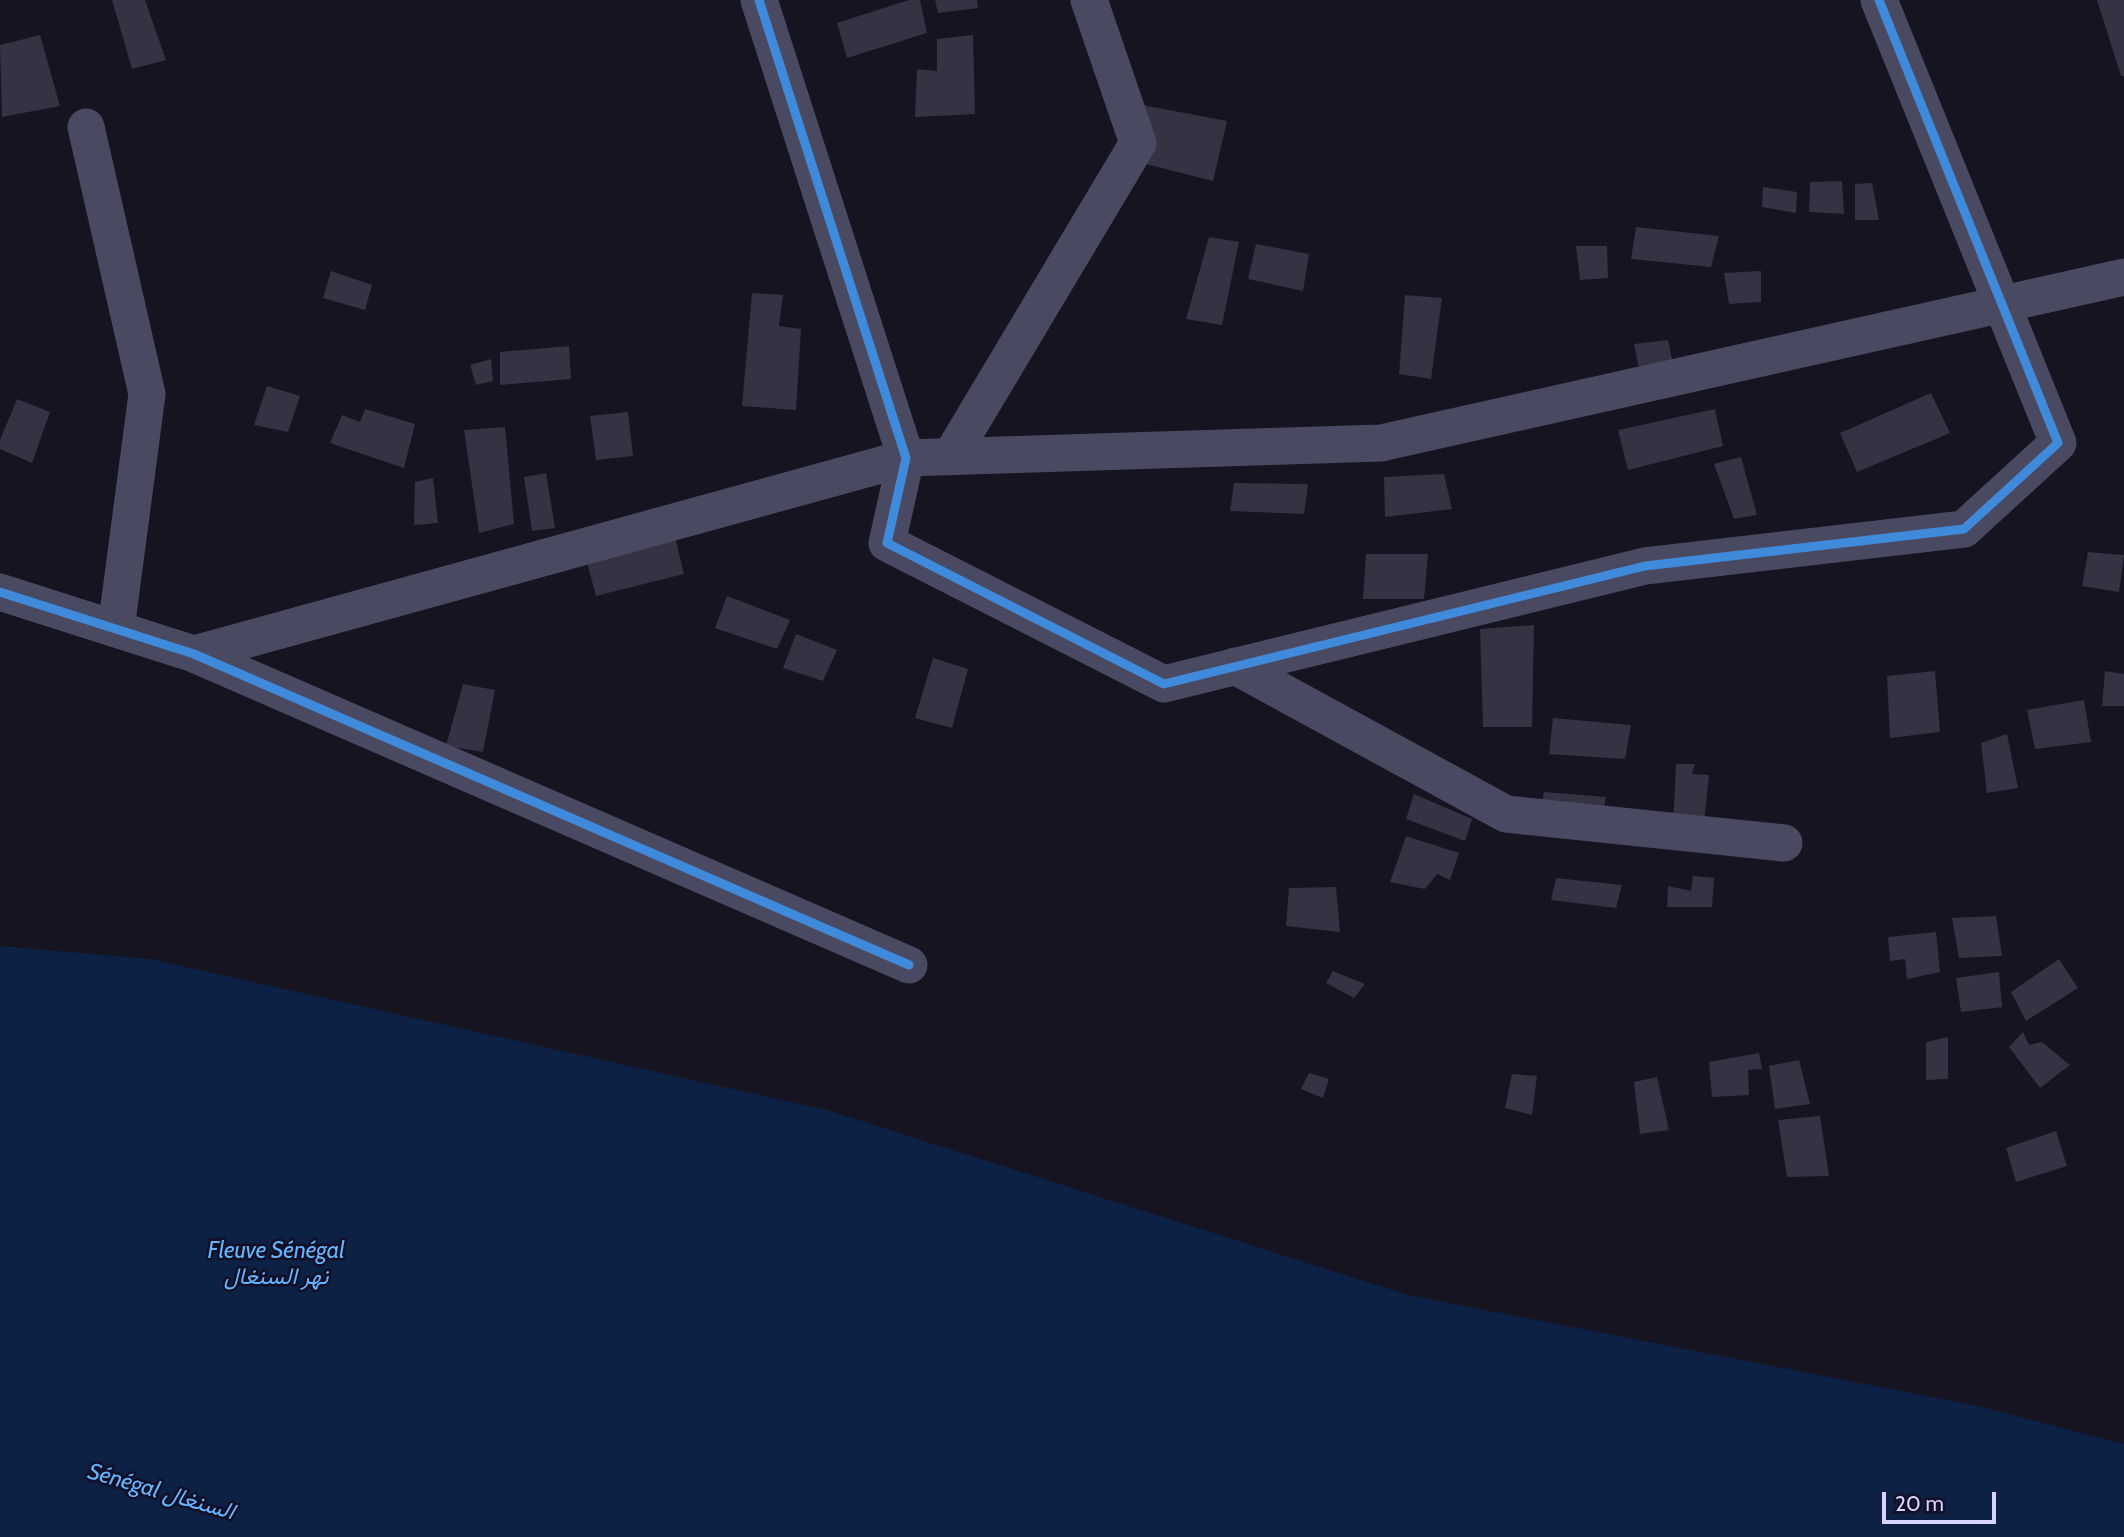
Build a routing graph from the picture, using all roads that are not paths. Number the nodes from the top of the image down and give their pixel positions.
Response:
1 (759, 0) edge
2 (1089, 0) edge
3 (1879, 0) edge
4 (86, 127) dead end
5 (2124, 277) edge
6 (2002, 304) junction
7 (951, 456) junction
8 (906, 458) junction
9 (0, 592) edge
10 (116, 629) junction
11 (194, 654) junction
12 (1235, 666) junction
13 (1784, 843) dead end
14 (909, 965) dead end

1 - 8 street
2 - 7 street
3 - 6 street
4 - 10 street
5 - 6 street
6 - 7 street
6 - 12 street
7 - 8 street
8 - 11 street
8 - 12 street
9 - 10 street
10 - 11 street
11 - 14 street
12 - 13 street

